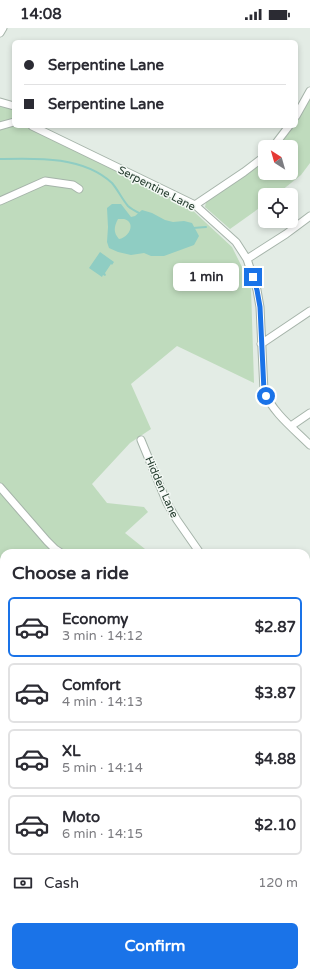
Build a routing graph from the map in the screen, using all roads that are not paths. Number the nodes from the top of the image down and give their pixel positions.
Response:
1 (3, 28) edge
2 (0, 33) edge
3 (310, 91) edge
4 (0, 102) edge
5 (12, 105) edge
6 (298, 112) edge
7 (12, 123) edge
8 (0, 126) edge
9 (287, 128) edge
10 (46, 129) edge
11 (278, 140) edge
12 (258, 161) edge
13 (79, 189) dead end
14 (0, 201) edge
15 (194, 205) junction
16 (310, 216) edge
17 (247, 259) junction
18 (310, 311) edge
19 (261, 344) junction
20 (310, 413) edge
21 (291, 426) junction
22 (141, 440) dead end
23 (310, 445) edge
24 (0, 487) edge
25 (55, 549) edge
26 (197, 549) edge

1 - 2 street
3 - 6 street
4 - 5 street
7 - 8 street
9 - 11 street
10 - 15 street, Serpentine Lane
12 - 15 street
13 - 14 street
15 - 17 street, Serpentine Lane
16 - 17 street
17 - 19 street, Serpentine Lane
18 - 19 street
19 - 21 street, Serpentine Lane
20 - 21 street
21 - 23 street, Serpentine Lane
22 - 26 street, Hidden Lane
24 - 25 street

